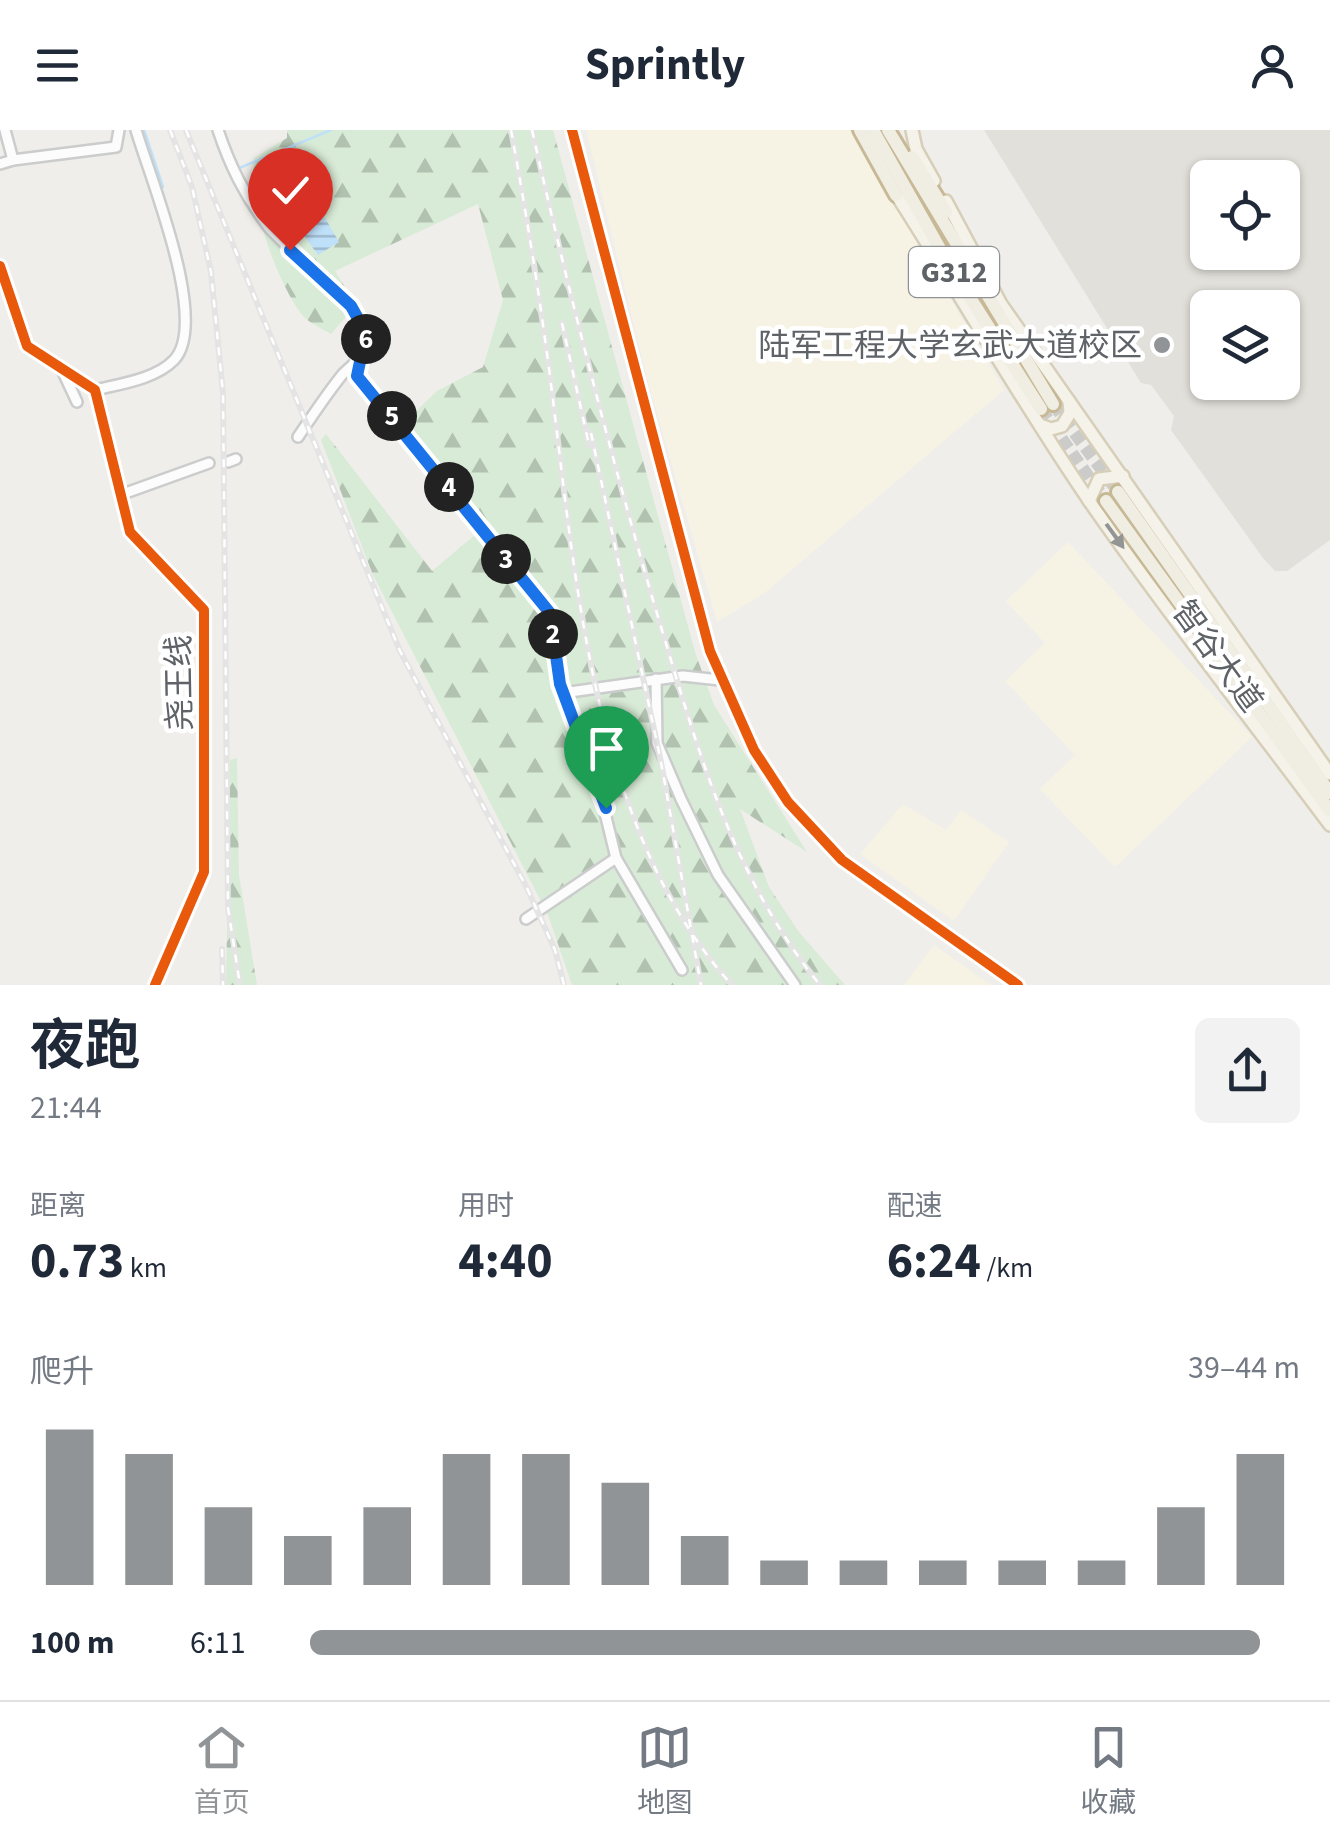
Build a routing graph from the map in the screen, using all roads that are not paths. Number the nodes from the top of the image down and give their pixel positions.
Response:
1 (6, 130) edge
2 (119, 130) edge
3 (136, 130) edge
4 (218, 130) edge
5 (572, 130) edge
6 (858, 130) edge
7 (873, 130) edge
8 (888, 130) edge
9 (896, 130) edge
10 (912, 130) edge
11 (13, 160) junction
12 (0, 164) edge
13 (896, 195) joint
14 (0, 266) edge
15 (1001, 304) junction
16 (364, 352) junction
17 (62, 370) junction
18 (95, 390) junction
19 (76, 402) dead end
20 (1049, 408) junction
21 (298, 438) dead end
22 (209, 463) dead end
23 (1123, 476) junction
24 (120, 495) junction
25 (1112, 496) tunnel mouth
26 (1089, 501) junction
27 (656, 679) junction
28 (720, 680) junction
29 (563, 693) junction
30 (1279, 732) junction
31 (1330, 774) edge
32 (1330, 793) edge
33 (1330, 811) edge
34 (1330, 825) edge
35 (616, 858) junction
36 (526, 919) dead end
37 (682, 970) dead end
38 (154, 985) edge
39 (795, 985) edge
40 (1018, 985) edge

1 - 11 street
2 - 11 street
3 - 18 street
4 - 16 street
5 - 28 street
6 - 13 highway
7 - 20 highway, G312
8 - 20 highway, G312
9 - 15 highway
10 - 15 main road
11 - 12 street
13 - 20 main road
14 - 17 street
15 - 20 main road
16 - 21 street
16 - 29 street
17 - 18 street
17 - 19 street
18 - 24 street, 尧王线
20 - 23 main road
20 - 26 main road
22 - 24 street
23 - 26 main road
23 - 31 main road
24 - 38 street, 尧王线
25 - 30 highway, 智谷大道
26 -> 34 main road
27 - 28 street
27 - 29 street
27 - 39 street
28 - 40 street
29 - 35 street
30 - 32 highway, 智谷大道
30 - 33 highway, 智谷大道
35 - 36 street
35 - 37 street

